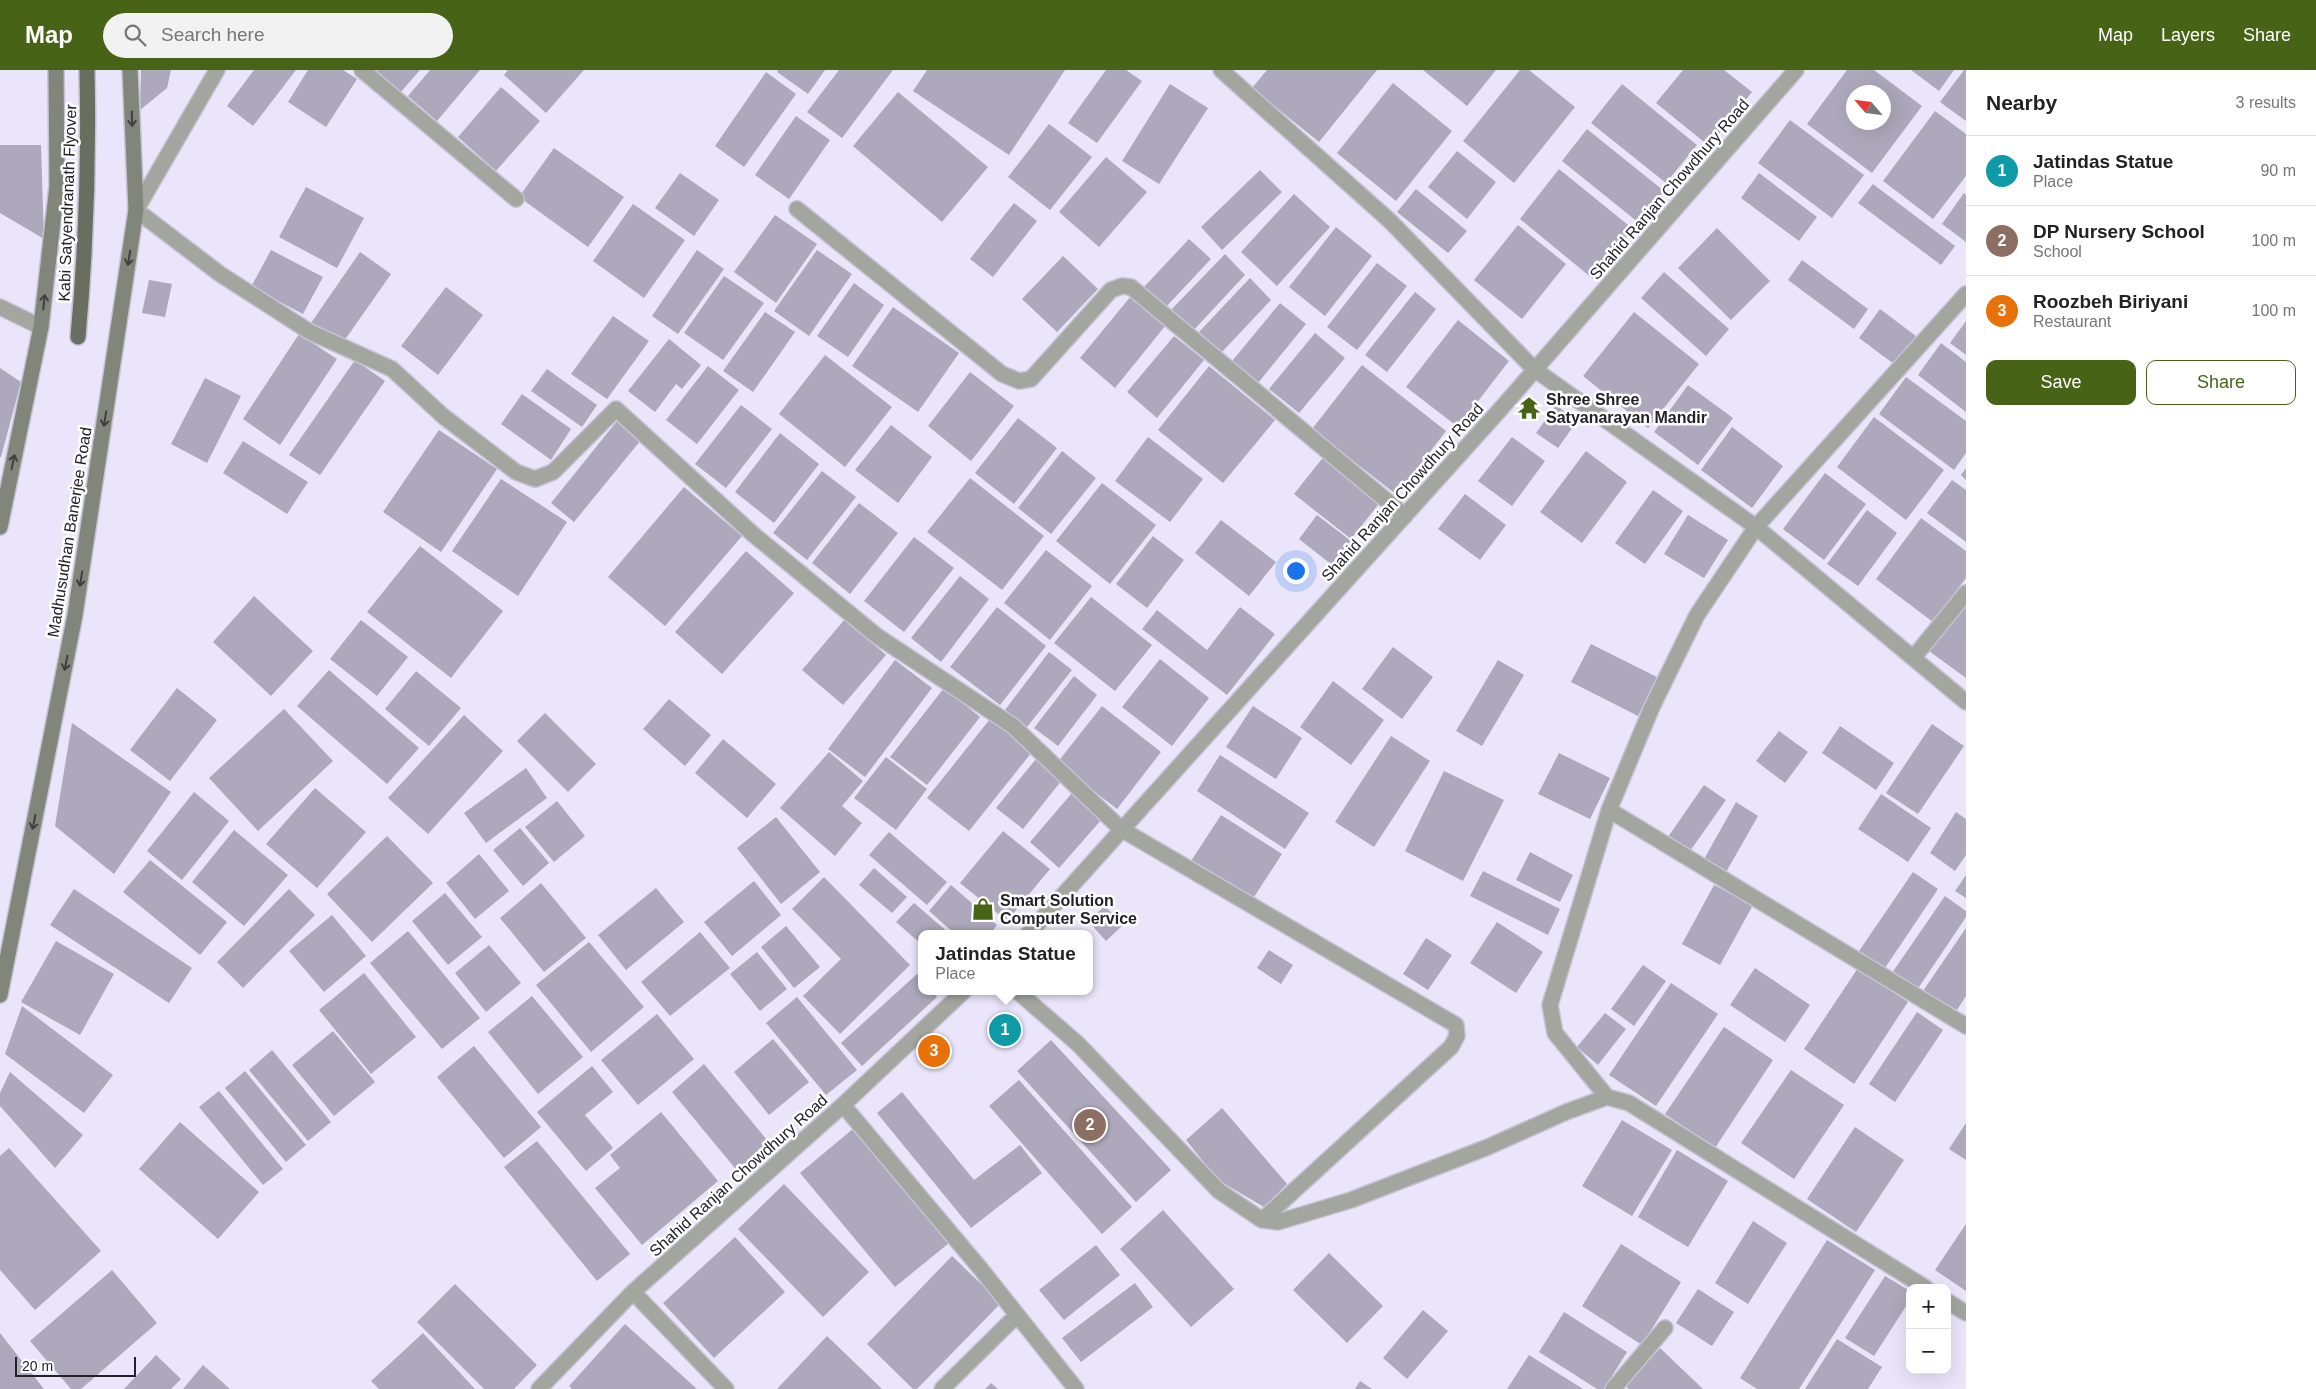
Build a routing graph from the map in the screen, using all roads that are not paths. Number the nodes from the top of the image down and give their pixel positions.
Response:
1 (56, 70) edge
2 (88, 70) edge
3 (130, 70) edge
4 (217, 70) edge
5 (362, 70) edge
6 (1221, 70) edge
7 (1796, 70) edge
8 (516, 199) dead end
9 (797, 209) dead end
10 (136, 210) junction
11 (1966, 294) edge
12 (0, 307) edge
13 (41, 327) junction
14 (78, 338) dead end
15 (1534, 369) junction
16 (1405, 516) junction
17 (0, 527) edge
18 (1756, 527) junction
19 (1966, 593) edge
20 (1914, 657) junction
21 (1966, 702) edge
22 (1609, 810) junction
23 (1121, 829) junction
24 (1032, 930) edge
25 (0, 995) edge
26 (960, 995) edge
27 (1022, 995) edge
28 (1966, 1026) edge
29 (1607, 1096) junction
30 (843, 1106) junction
31 (1262, 1220) junction
32 (1920, 1284) edge
33 (633, 1292) junction
34 (1951, 1304) edge
35 (1966, 1313) edge
36 (1017, 1315) junction
37 (1665, 1328) dead end
38 (539, 1389) edge
39 (726, 1389) edge
40 (942, 1389) edge
41 (1076, 1389) edge
42 (1613, 1389) edge

13 -> 1 street
2 - 14 main road, Kabi Satyendranath Flyover
3 -> 10 street, Madhusudhan Banerjee Road
4 - 10 street
5 - 8 street
6 - 15 street
7 - 15 street, Shahid Ranjan Chowdhury Road
9 - 16 street
10 - 23 street
10 -> 25 street, Madhusudhan Banerjee Road
11 - 18 street
12 - 13 street
17 -> 13 street
15 - 16 street, Shahid Ranjan Chowdhury Road
15 - 18 street
16 - 23 street, Shahid Ranjan Chowdhury Road
18 - 20 street
18 - 22 street
19 - 20 street
20 - 21 street
22 - 28 street
22 - 29 street
23 - 24 street, Shahid Ranjan Chowdhury Road
23 - 31 street
26 - 30 street, Shahid Ranjan Chowdhury Road
27 - 31 street
29 - 31 street
29 - 32 street
30 - 33 street, Shahid Ranjan Chowdhury Road
30 - 36 street
33 - 38 street, Shahid Ranjan Chowdhury Road
33 - 39 street
34 - 35 street
36 - 40 street
36 - 41 street
37 - 42 street

